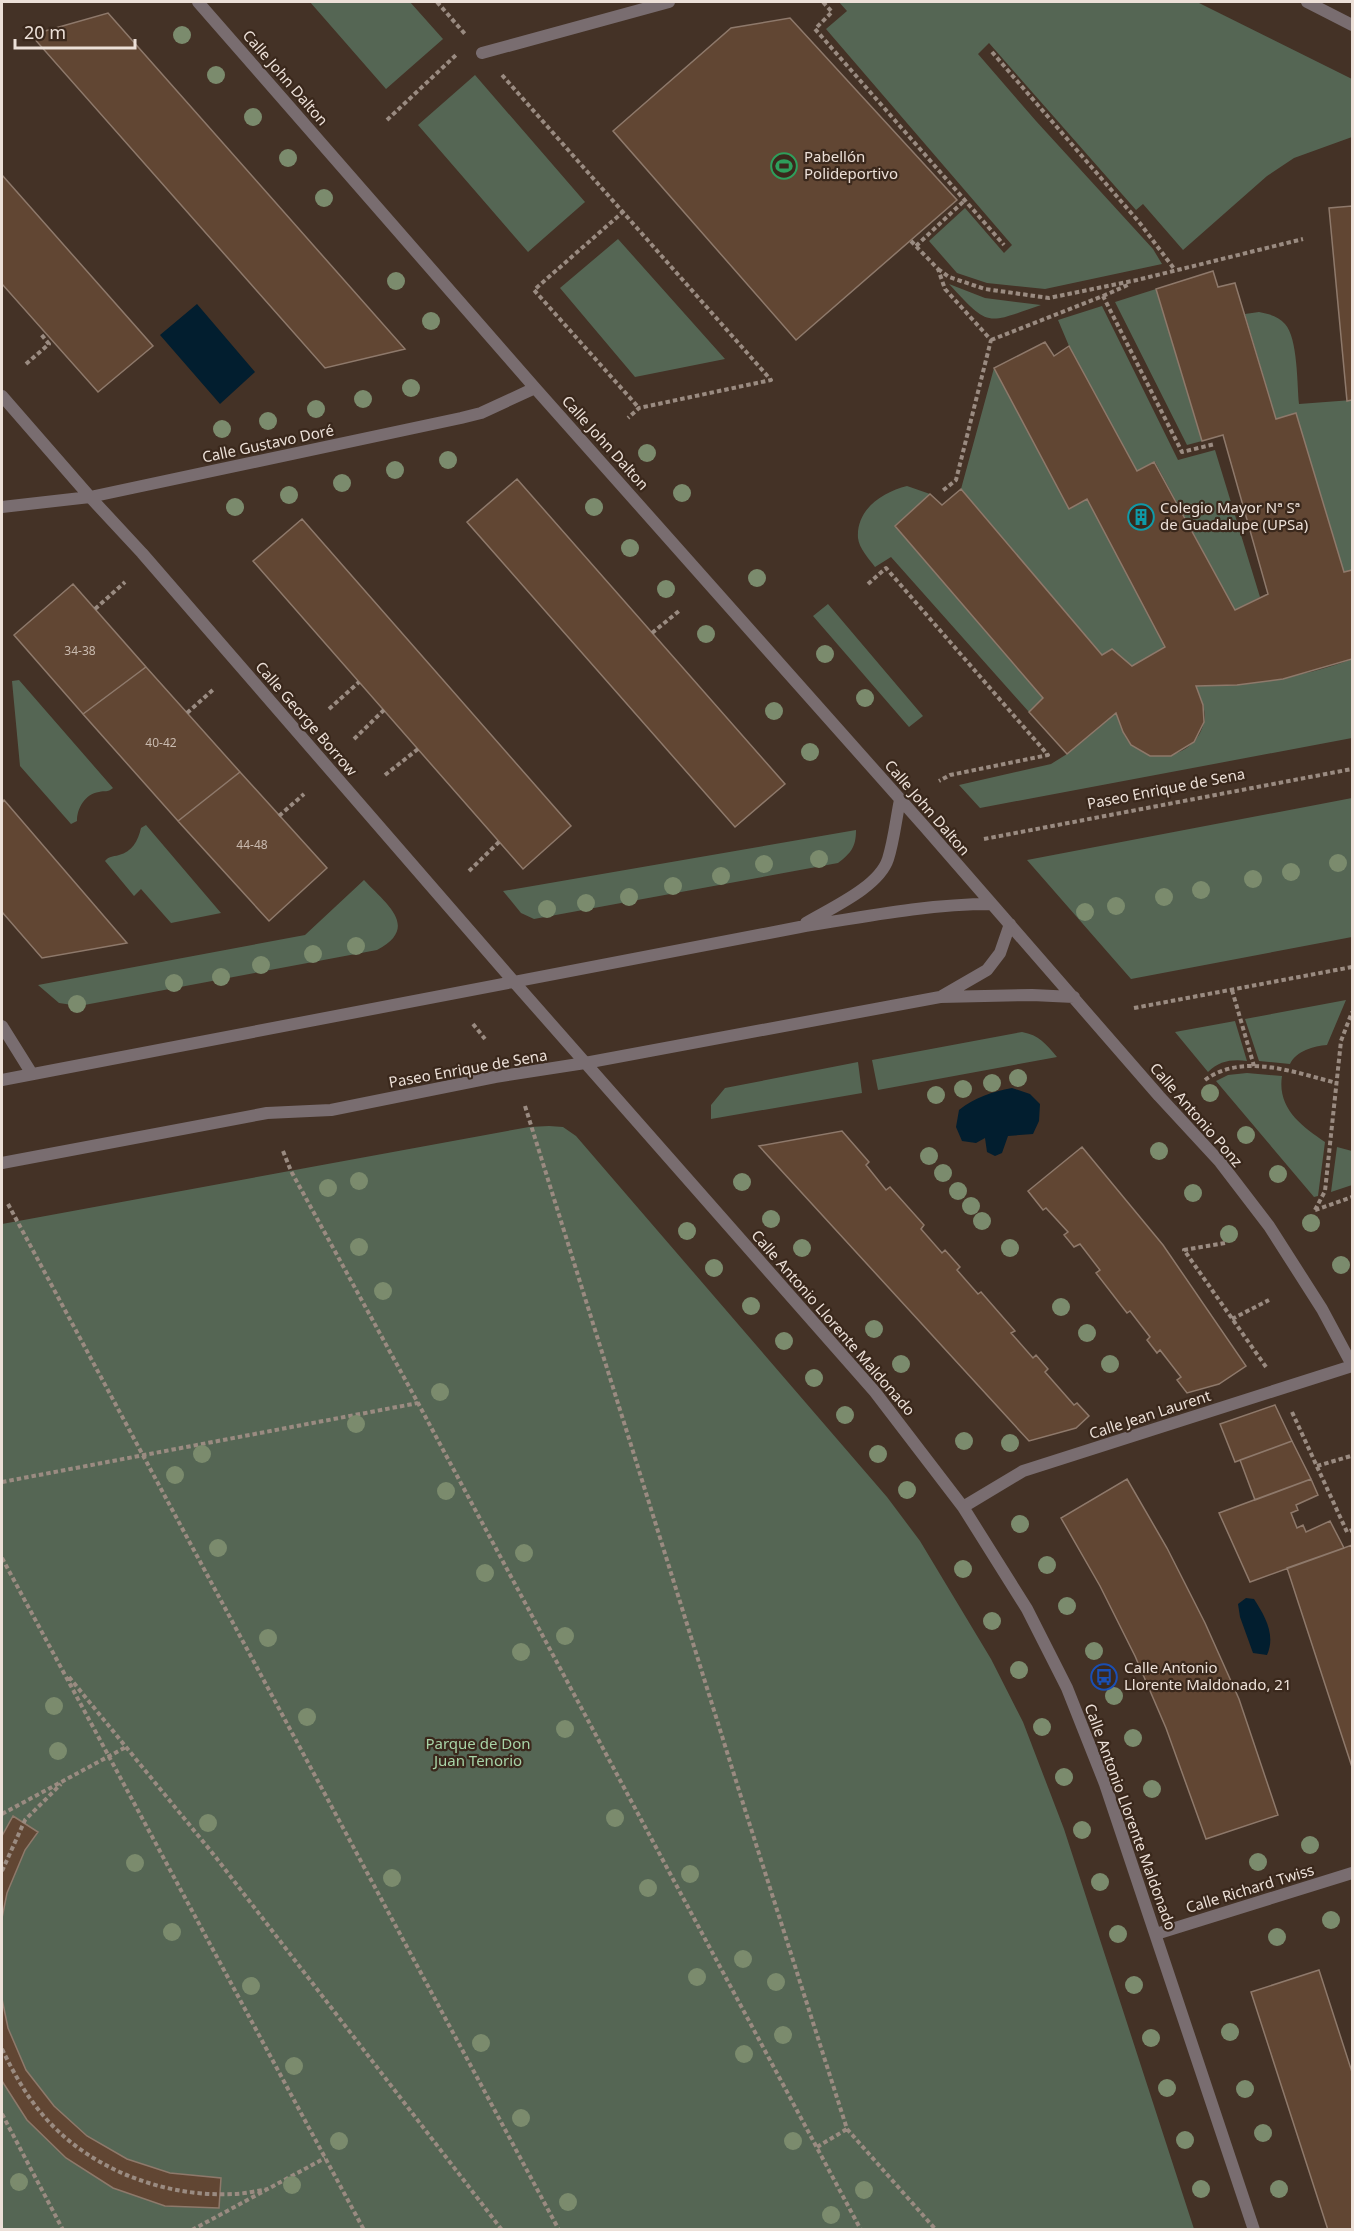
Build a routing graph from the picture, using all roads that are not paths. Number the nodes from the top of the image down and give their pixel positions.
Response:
1 (198, 2) edge
2 (669, 2) edge
3 (1307, 2) edge
4 (1353, 25) edge
5 (482, 53) road end
6 (535, 388) junction
7 (2, 396) edge
8 (90, 497) junction
9 (2, 507) edge
10 (900, 800) junction
11 (991, 904) junction
12 (1010, 924) junction
13 (800, 927) junction
14 (515, 983) junction
15 (1074, 997) junction
16 (940, 998) junction
17 (2, 1026) edge
18 (585, 1064) junction
19 (32, 1074) junction
20 (2, 1080) edge
21 (2, 1163) edge
22 (1353, 1365) edge
23 (963, 1507) junction
24 (1353, 1873) edge
25 (1156, 1934) junction
26 (1254, 2229) edge

1 - 6 street, Calle John Dalton
2 - 5 street
3 - 4 street
6 - 8 street, Calle Gustavo Doré
6 - 10 street, Calle John Dalton
7 - 8 street, Calle George Borrow
8 - 9 street, Calle Gustavo Doré
8 - 14 street, Calle George Borrow
10 - 11 street, Calle John Dalton
10 - 13 street
11 - 12 street, Calle Antonio Ponz
11 - 13 street
12 - 15 street, Calle Antonio Ponz
12 - 16 street, Paseo Enrique de Sena
13 - 14 street
14 - 18 street, Calle George Borrow
14 - 19 street
15 - 16 street, Paseo Enrique de Sena
15 - 22 street, Calle Antonio Ponz
16 - 18 street, Paseo Enrique de Sena
17 - 19 street
18 - 21 street, Paseo Enrique de Sena
18 - 23 street, Calle Antonio Llorente Maldonado
19 - 20 street
22 - 23 street, Calle Jean Laurent
23 - 25 street, Calle Antonio Llorente Maldonado
24 - 25 street, Calle Richard Twiss
25 - 26 street, Calle Antonio Llorente Maldonado

